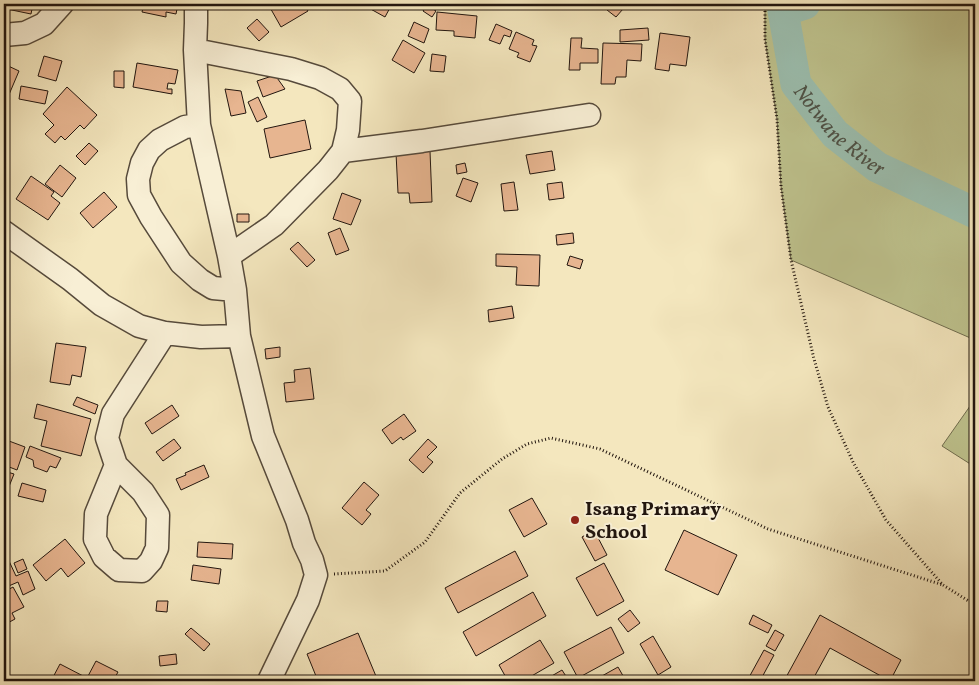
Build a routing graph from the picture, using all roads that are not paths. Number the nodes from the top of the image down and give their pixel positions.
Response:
1 (62, 4) edge
2 (196, 4) edge
3 (4, 35) edge
4 (195, 50) junction
5 (589, 115) dead end
6 (199, 125) junction
7 (344, 151) junction
8 (4, 232) edge
9 (229, 256) junction
10 (235, 290) junction
11 (165, 333) junction
12 (239, 336) junction
13 (116, 465) dead end
14 (269, 681) edge

1 - 3 street
2 - 4 street
4 - 6 street
4 - 7 street
5 - 7 street
6 - 9 street
6 - 10 street
7 - 9 street
8 - 11 street
9 - 10 street
10 - 12 street
11 - 12 street
11 - 13 street
12 - 14 street

